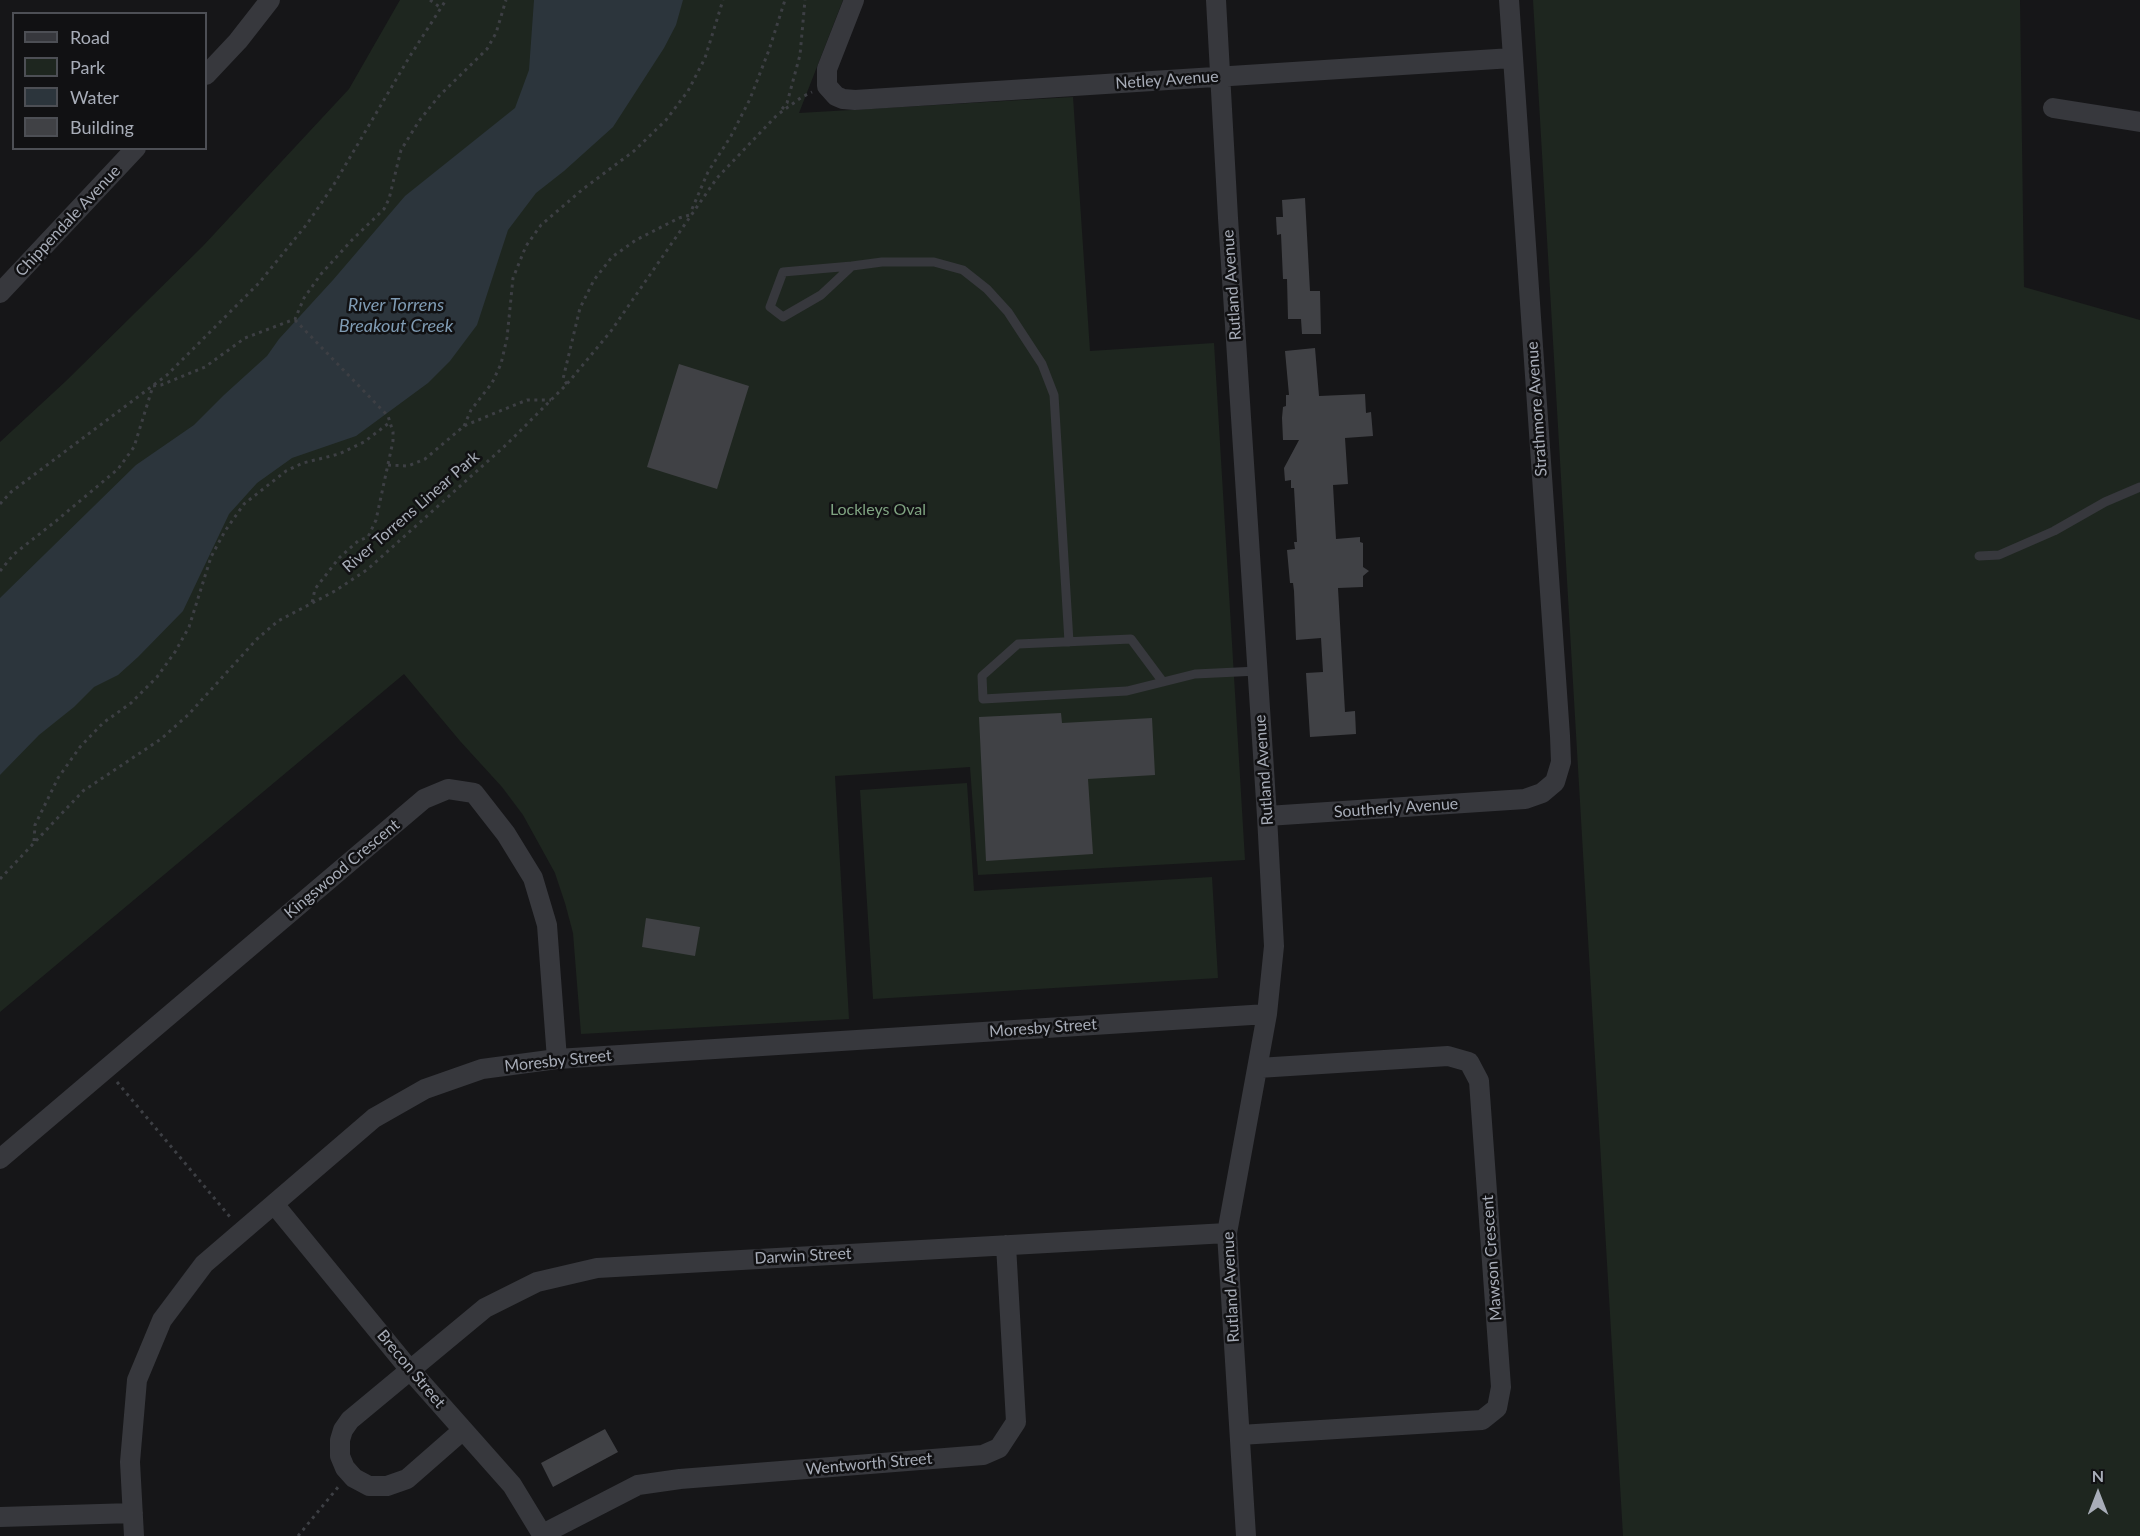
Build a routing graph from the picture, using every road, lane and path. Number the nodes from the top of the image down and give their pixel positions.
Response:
1 (270, 0) edge
2 (430, 0) edge
3 (446, 0) edge
4 (506, 0) edge
5 (723, 0) edge
6 (785, 0) edge
7 (805, 0) edge
8 (854, 0) edge
9 (1216, 0) edge
10 (1509, 0) edge
11 (441, 8) junction
12 (1512, 58) junction
13 (207, 74) edge
14 (1220, 77) junction
15 (827, 86) junction
16 (2053, 108) dead end
17 (777, 115) junction
18 (2140, 122) edge
19 (134, 150) edge
20 (690, 214) junction
21 (852, 266) junction
22 (0, 293) edge
23 (295, 319) junction
24 (567, 384) junction
25 (153, 386) junction
26 (551, 400) junction
27 (389, 423) junction
28 (464, 426) junction
29 (388, 465) junction
30 (2140, 487) edge
31 (0, 504) edge
32 (1979, 556) dead end
33 (0, 571) edge
34 (312, 603) junction
35 (1069, 642) junction
36 (1258, 671) junction
37 (1163, 682) junction
38 (1525, 799) joint
39 (1267, 816) junction
40 (34, 843) junction
41 (0, 879) edge
42 (1267, 1014) junction
43 (557, 1059) junction
44 (1258, 1068) junction
45 (106, 1069) junction
46 (0, 1159) edge
47 (274, 1204) junction
48 (242, 1231) junction
49 (1227, 1233) junction
50 (1006, 1245) junction
51 (410, 1370) junction
52 (463, 1430) junction
53 (1240, 1435) junction
54 (349, 1474) junction
55 (133, 1513) junction
56 (0, 1517) edge
57 (543, 1535) edge
58 (134, 1536) edge
59 (298, 1536) edge
60 (1246, 1536) edge

1 - 13 street
2 - 11 path
3 - 11 path
4 - 23 path
5 - 28 path
6 - 20 path, River Torrens Linear Park
7 - 17 path
8 - 15 street
9 - 14 street, Rutland Avenue
10 - 12 street, Strathmore Avenue
11 - 25 path
12 - 14 street, Netley Avenue
12 - 38 street, Strathmore Avenue
14 - 15 street, Netley Avenue
14 - 36 street, Rutland Avenue
15 - 17 path, River Torrens Linear Park
16 - 18 street
17 - 20 path, River Torrens Linear Park
19 - 22 street, Chippendale Avenue
20 - 24 path, River Torrens Linear Park
20 - 24 path
21 - 21 lane
21 - 35 lane
23 - 25 path
23 - 27 path
24 - 26 path, River Torrens Linear Park
25 - 31 path
25 - 33 path
26 - 28 path
26 - 34 path, River Torrens Linear Park
27 - 29 path
27 - 40 path
28 - 29 path
29 - 34 path
30 - 32 lane
34 - 40 path, River Torrens Linear Park
35 - 37 lane
35 - 37 lane
36 - 37 lane
36 - 39 street, Rutland Avenue
38 - 39 street, Southerly Avenue
39 - 42 street, Rutland Avenue
40 - 41 path, River Torrens Linear Park
42 - 43 street, Moresby Street
42 - 44 street, Rutland Avenue
43 - 45 street, Kingswood Crescent
43 - 47 street, Moresby Street
44 - 49 street, Rutland Avenue
44 - 53 street, Mawson Crescent
45 - 46 street, Kingswood Crescent
45 - 48 path
47 - 48 street, Moresby Street
47 - 51 street, Brecon Street
48 - 55 street, Moresby Street
49 - 50 street, Darwin Street
49 - 53 street, Rutland Avenue
50 - 51 street, Darwin Street
50 - 57 street, Wentworth Street
51 - 52 street, Brecon Street
51 - 54 street, Darwin Street
52 - 54 street
52 - 57 street, Brecon Street
53 - 60 street, Rutland Avenue
54 - 59 path
55 - 56 street
55 - 58 street, Moresby Street

